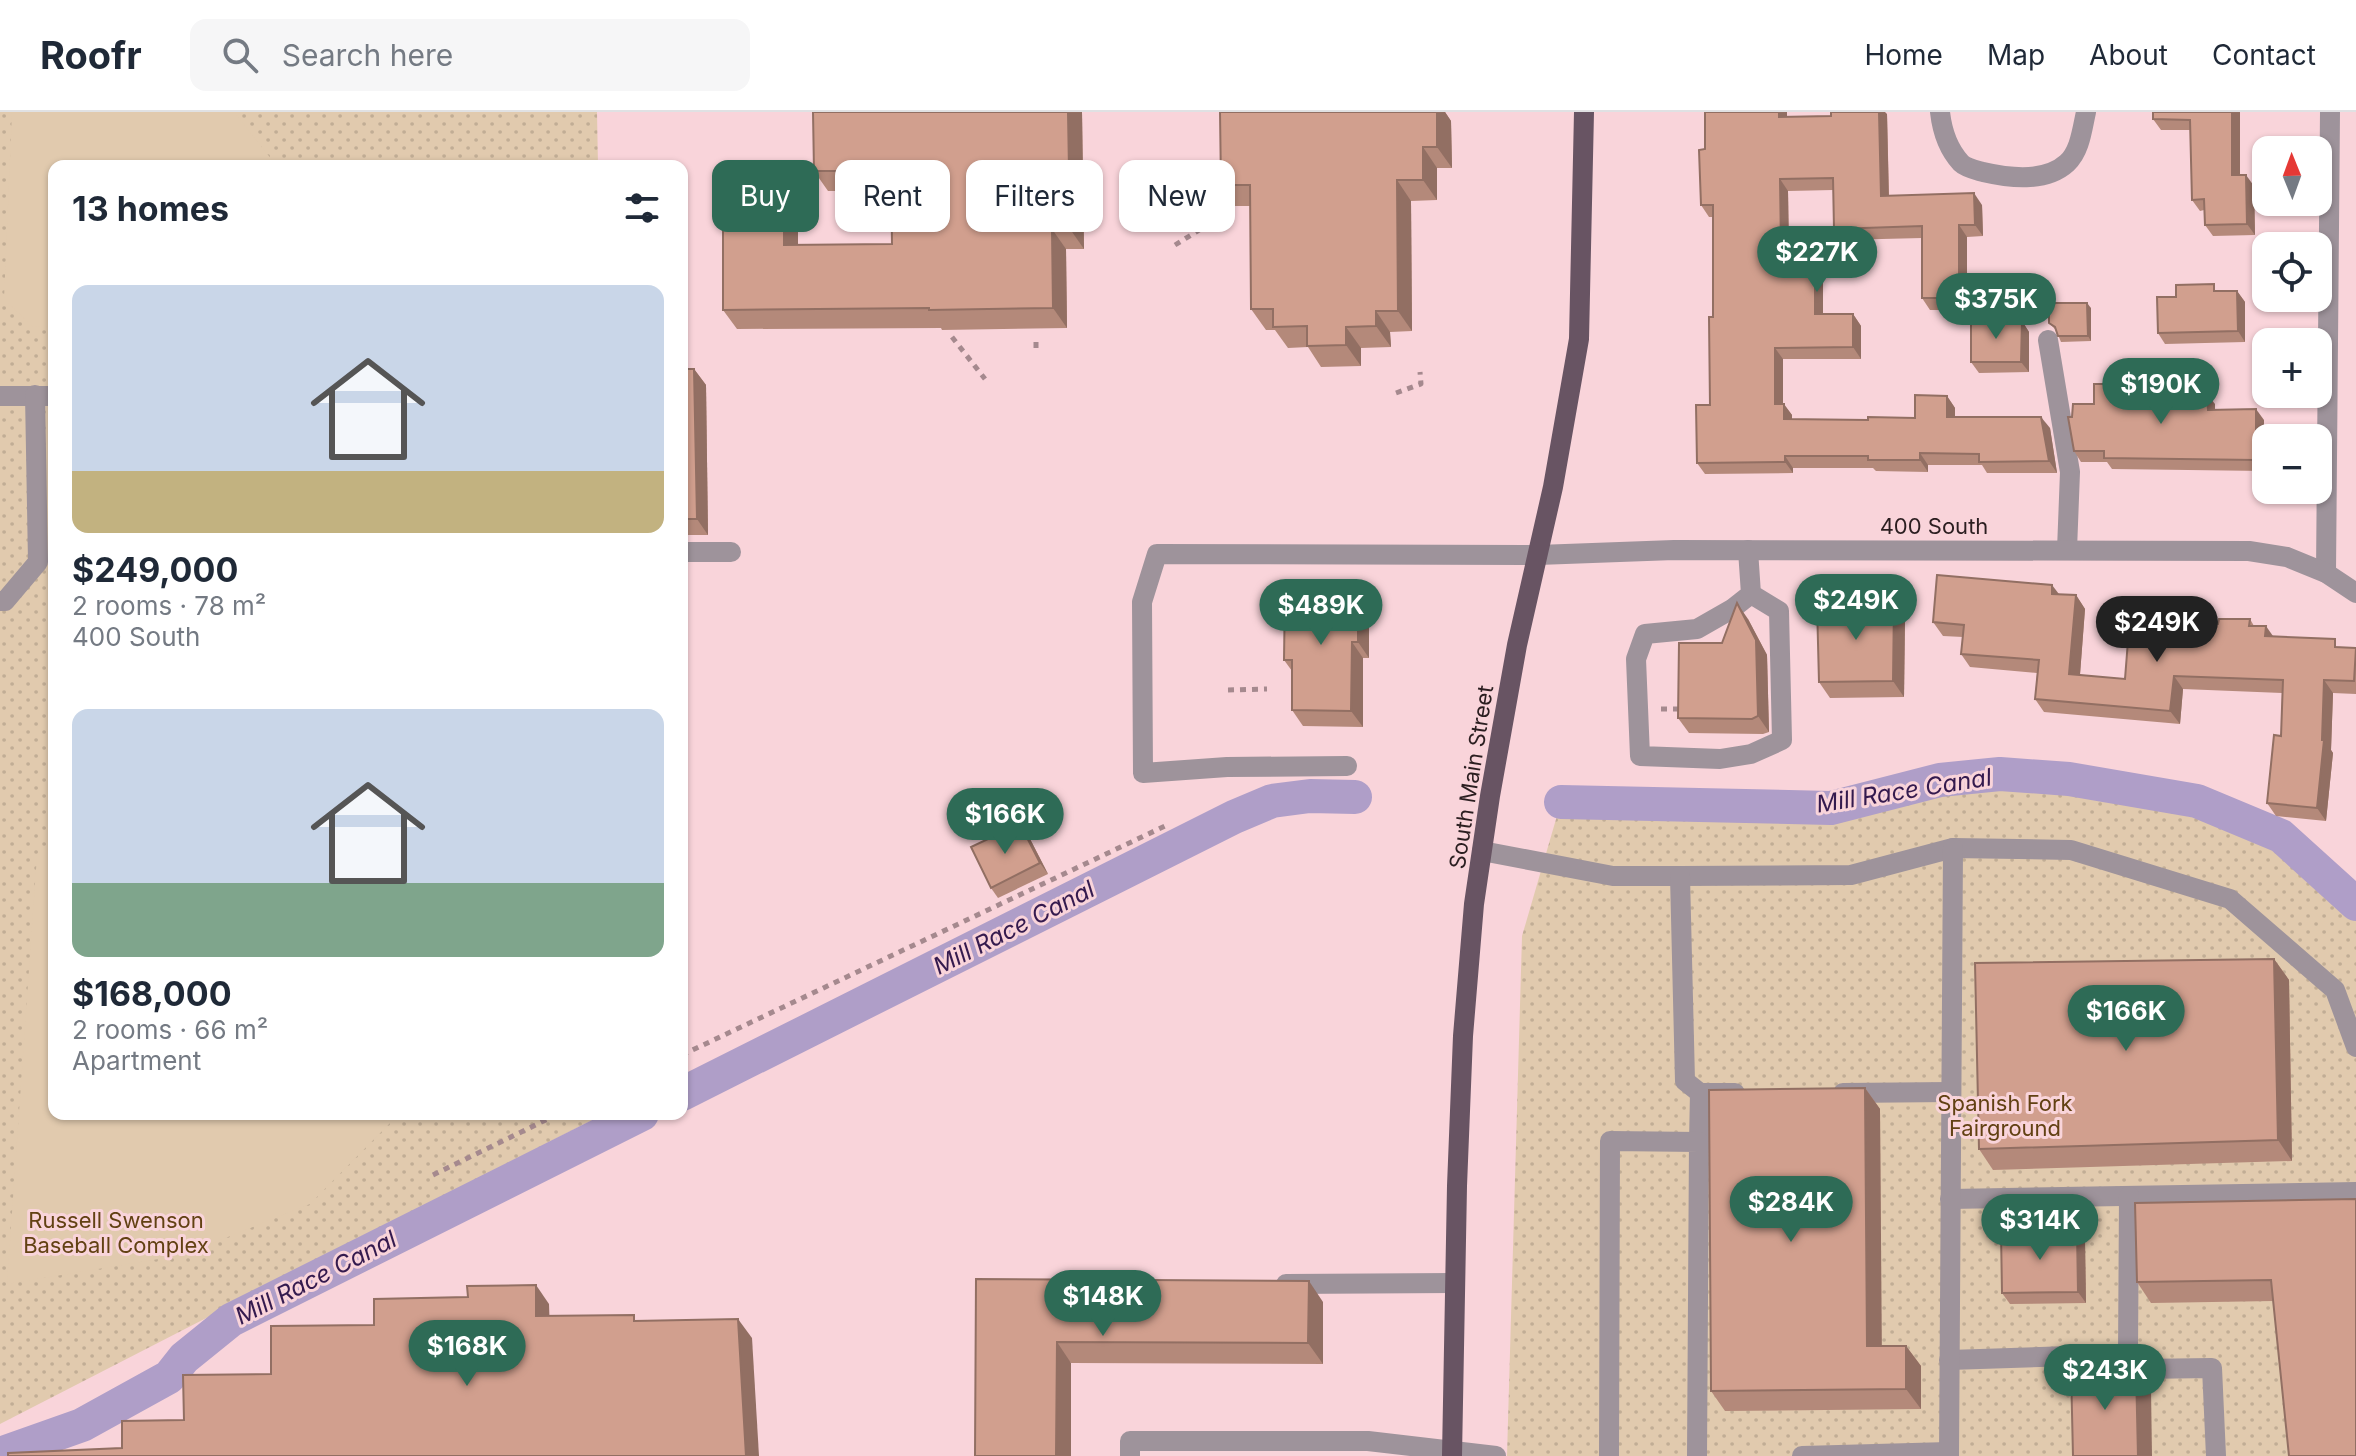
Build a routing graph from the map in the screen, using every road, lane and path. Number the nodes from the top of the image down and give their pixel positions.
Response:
1 (1584, 112) edge
2 (1940, 112) edge
3 (2086, 112) edge
4 (2330, 112) edge
5 (1196, 232) edge
6 (1175, 245) dead end
7 (952, 337) edge
8 (2048, 340) dead end
9 (1036, 342) dead end
10 (1036, 353) dead end
11 (1420, 372) dead end
12 (985, 379) dead end
13 (1396, 393) dead end
14 (44, 395) edge
15 (0, 396) edge
16 (1748, 550) junction
17 (2067, 550) junction
18 (688, 552) edge
19 (731, 552) dead end
20 (1538, 555) junction
21 (2326, 573) junction
22 (2356, 593) edge
23 (1751, 594) junction
24 (0, 601) edge
25 (1267, 689) dead end
26 (1228, 690) dead end
27 (1347, 766) dead end
28 (1165, 826) dead end
29 (1953, 848) junction
30 (1482, 851) junction
31 (1680, 876) junction
32 (2308, 967) junction
33 (2277, 968) edge
34 (2356, 1047) edge
35 (688, 1052) edge
36 (1951, 1092) junction
37 (1700, 1093) junction
38 (1747, 1093) edge
39 (1825, 1093) edge
40 (546, 1120) edge
41 (1699, 1142) junction
42 (433, 1175) dead end
43 (2356, 1192) edge
44 (2129, 1196) junction
45 (1950, 1199) junction
46 (1454, 1283) junction
47 (1263, 1284) edge
48 (2128, 1354) junction
49 (1949, 1360) junction
50 (1452, 1453) edge
51 (1949, 1454) edge
52 (1130, 1456) edge
53 (1496, 1456) edge
54 (1609, 1456) edge
55 (1697, 1456) edge
56 (1802, 1456) edge
57 (2216, 1456) edge

1 - 20 main road, South Main Street
2 - 3 street
4 - 21 street
5 - 6 path
7 - 12 path
8 - 17 street
9 - 10 path
11 - 13 path
14 - 15 street
14 - 24 street
16 - 17 street, 400 South
16 - 20 street, 400 South
16 - 23 street
17 - 21 street, 400 South
18 - 19 street
20 - 27 street, 400 South
20 - 30 main road, South Main Street
21 - 22 street, 400 South
23 - 23 street
25 - 26 path
28 - 35 path
29 - 31 street
29 - 32 street
29 - 36 street
30 - 31 street
30 - 46 main road, South Main Street
31 - 37 street
32 - 33 street
32 - 34 street
36 - 39 street
36 - 45 street
37 - 38 street
37 - 41 street
40 - 42 path
41 - 54 street
41 - 55 street
43 - 44 street
44 - 45 street
44 - 48 street
45 - 49 street
46 - 47 street
46 - 50 main road, South Main Street
48 - 49 street
48 - 57 street
49 - 51 street
50 - 52 street
50 - 53 street
51 - 56 street

